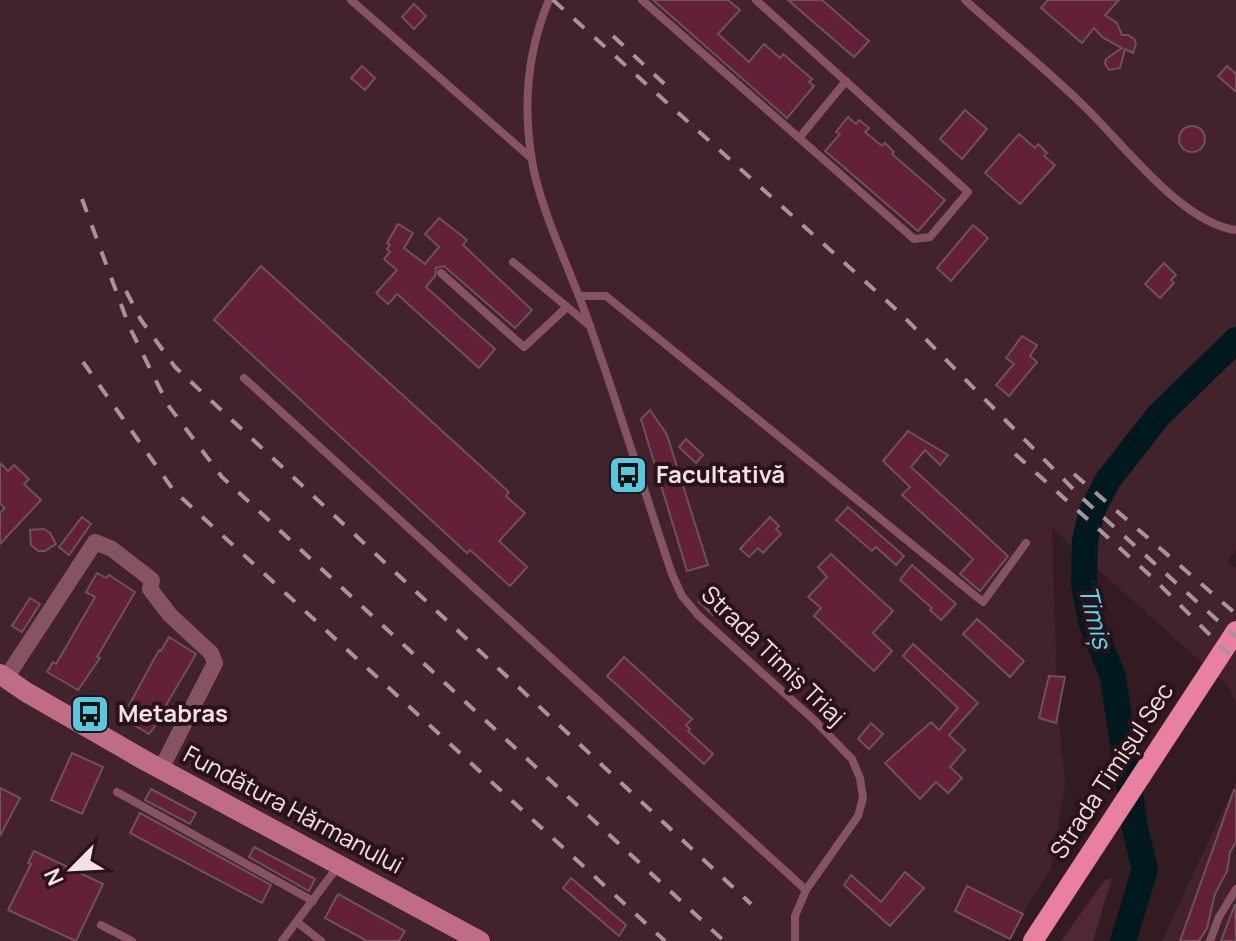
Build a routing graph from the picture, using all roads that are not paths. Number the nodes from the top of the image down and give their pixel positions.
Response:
1 (351, 0) edge
2 (549, 0) edge
3 (642, 0) edge
4 (756, 0) edge
5 (965, 0) edge
6 (846, 81) junction
7 (799, 138) junction
8 (531, 157) junction
9 (1236, 230) edge
10 (513, 262) dead end
11 (441, 273) dead end
12 (580, 296) junction
13 (567, 307) junction
14 (591, 326) junction
15 (244, 378) dead end
16 (1026, 543) dead end
17 (1236, 631) edge
18 (3, 676) edge
19 (161, 769) junction
20 (117, 792) dead end
21 (339, 864) junction
22 (1236, 889) edge
23 (806, 890) junction
24 (313, 901) junction
25 (297, 922) junction
26 (101, 925) dead end
27 (132, 941) edge
28 (282, 941) edge
29 (321, 941) edge
30 (480, 941) edge
31 (795, 941) edge
32 (1033, 941) edge
33 (1210, 941) edge

1 - 8 lane
2 - 8 lane, Strada Timiș Triaj
3 - 7 lane
4 - 6 lane
5 - 9 lane
6 - 7 lane
6 - 7 lane
8 - 12 lane, Strada Timiș Triaj
10 - 13 lane
11 - 13 lane
12 - 14 lane, Strada Timiș Triaj
12 - 16 lane
13 - 14 lane
14 - 23 lane, Strada Timiș Triaj
15 - 23 lane
17 - 32 main road, Strada Timișul Sec
18 - 19 main road, Fundătura Hărmanului
18 - 19 street
19 - 21 main road, Fundătura Hărmanului
20 - 24 lane
21 - 24 lane
21 - 30 main road, Fundătura Hărmanului
22 - 33 lane
23 - 31 lane, Strada Timiș Triaj
24 - 25 lane
25 - 28 lane
25 - 29 lane
26 - 27 lane

